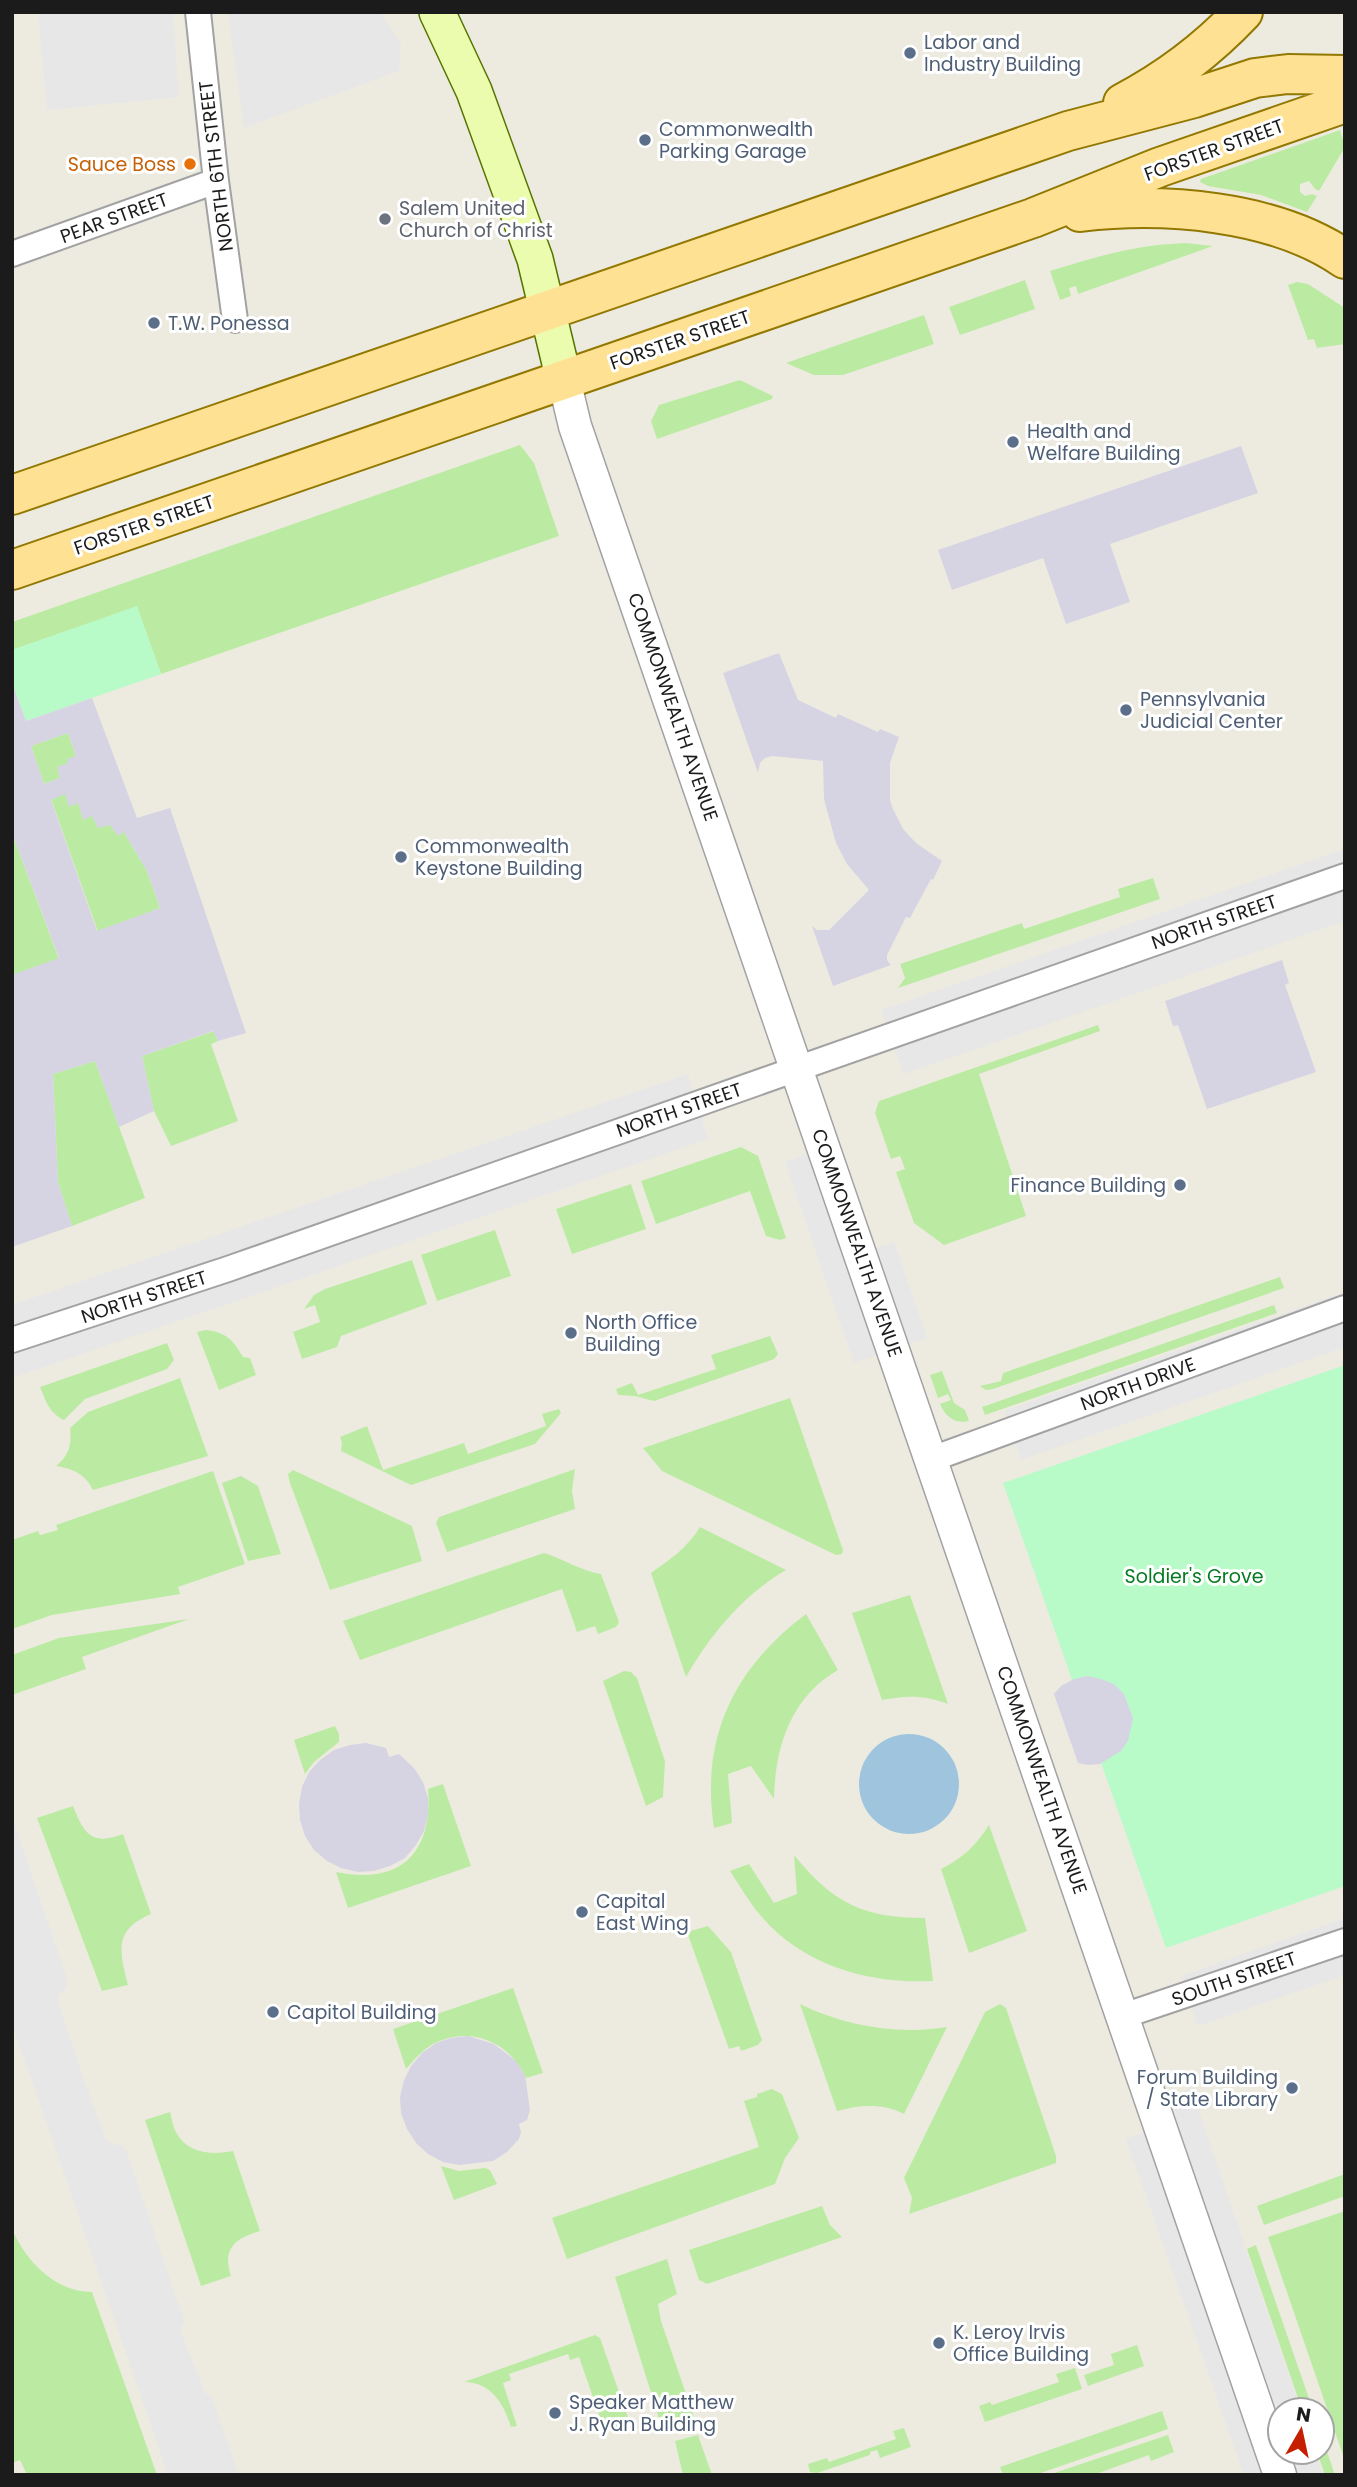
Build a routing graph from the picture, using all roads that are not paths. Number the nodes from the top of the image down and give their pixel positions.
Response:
1 (198, 12) edge
2 (437, 12) edge
3 (1243, 12) edge
4 (1345, 75) edge
5 (1345, 103) edge
6 (1068, 131) junction
7 (216, 181) junction
8 (1033, 218) junction
9 (12, 254) edge
10 (1345, 259) edge
11 (547, 311) junction
12 (236, 320) dead end
13 (564, 380) junction
14 (12, 495) edge
15 (12, 570) edge
16 (1345, 876) edge
17 (797, 1068) junction
18 (1345, 1308) edge
19 (12, 1340) edge
20 (932, 1459) junction
21 (1345, 1941) edge
22 (1123, 2016) junction
23 (1280, 2475) edge

1 - 7 street, NORTH 6TH STREET
2 - 11 main road, COMMONWEALTH AVENUE
3 - 6 main road
4 - 6 main road
5 - 8 main road, FORSTER STREET
6 - 11 main road
7 - 9 street, PEAR STREET
7 - 12 street, NORTH 6TH STREET
8 - 10 main road
8 - 13 main road, FORSTER STREET
11 - 13 main road, COMMONWEALTH AVENUE
11 - 14 main road
13 - 15 main road, FORSTER STREET
13 - 17 street, COMMONWEALTH AVENUE
16 - 17 street, NORTH STREET
17 - 19 street, NORTH STREET
17 - 20 street, COMMONWEALTH AVENUE
18 - 20 street, NORTH DRIVE
20 - 22 street, COMMONWEALTH AVENUE
21 - 22 street, SOUTH STREET
22 - 23 street, COMMONWEALTH AVENUE

